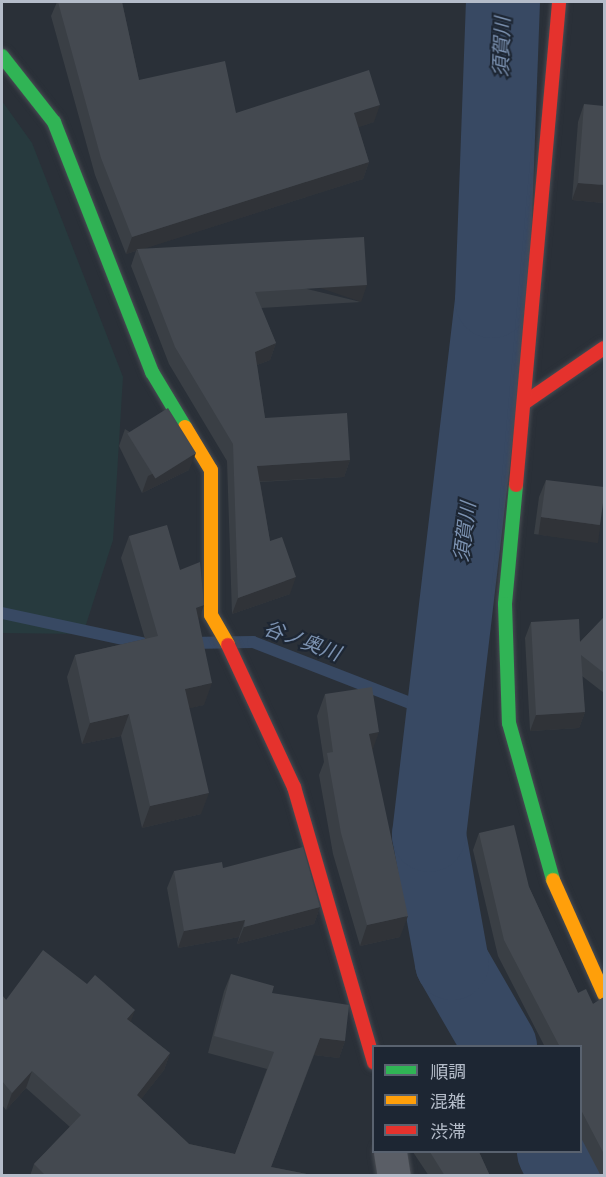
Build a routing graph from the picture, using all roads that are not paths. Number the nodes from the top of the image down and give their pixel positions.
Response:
1 (559, 2) edge
2 (2, 56) edge
3 (604, 348) edge
4 (524, 403) junction
5 (604, 994) edge
6 (372, 1056) edge
7 (390, 1153) edge
8 (394, 1176) edge

1 - 4 street
2 - 6 street
3 - 4 street
4 - 5 street
7 - 8 street

